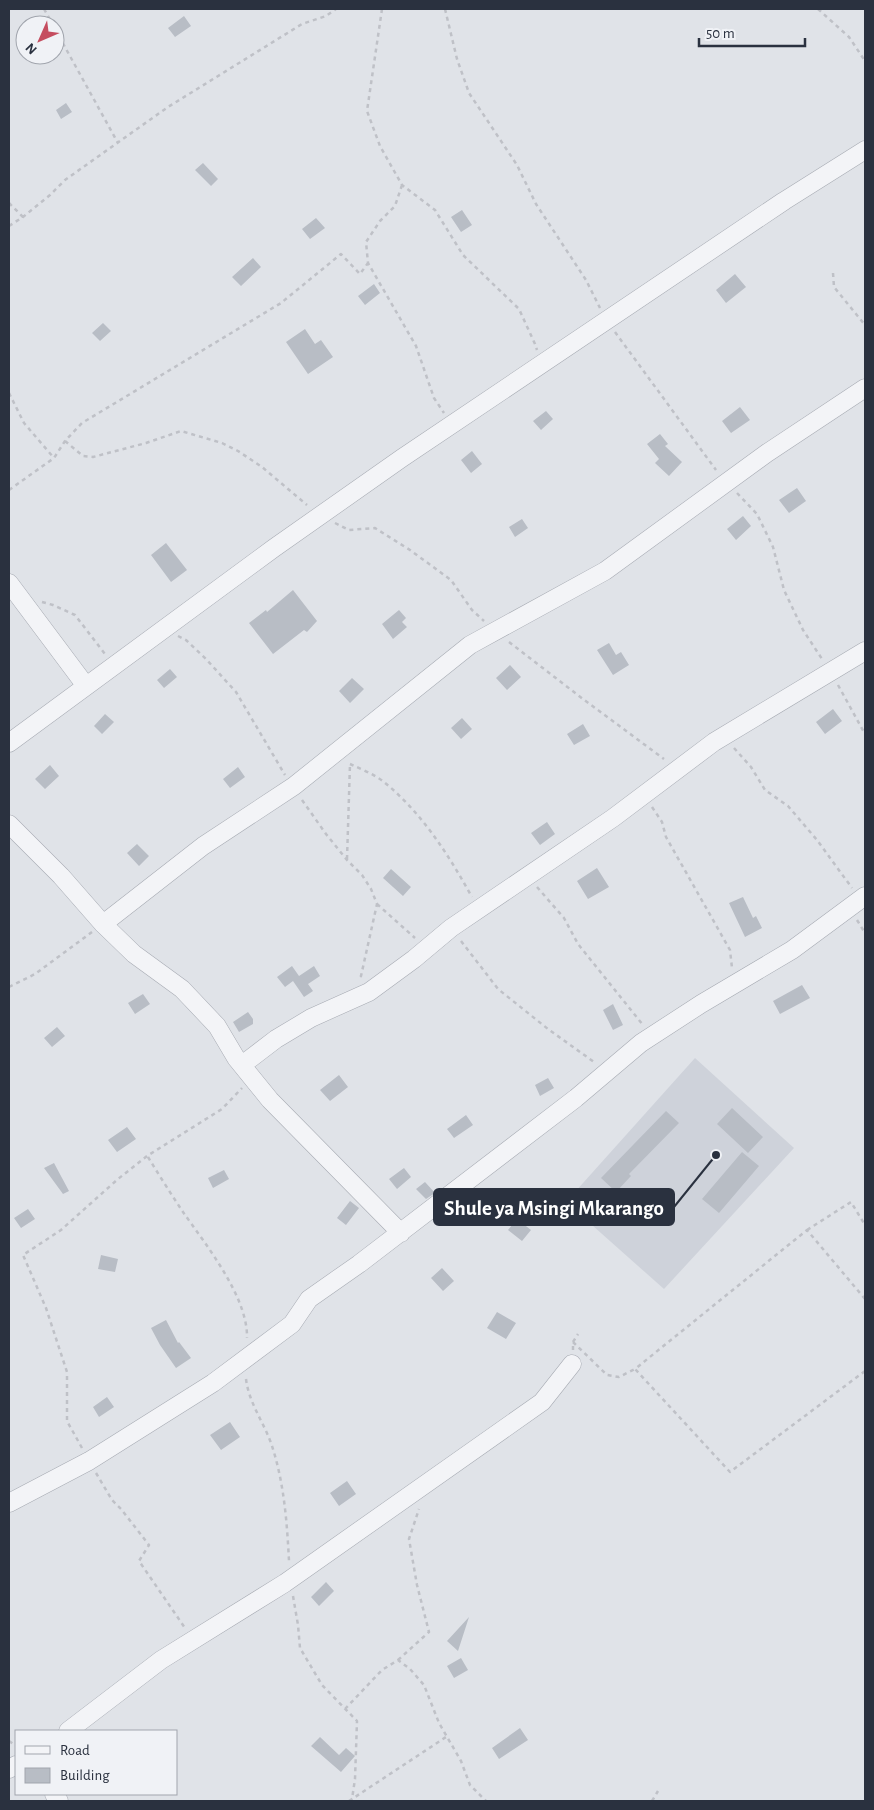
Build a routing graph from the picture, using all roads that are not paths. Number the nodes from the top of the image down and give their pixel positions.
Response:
1 (865, 150) edge
2 (865, 388) edge
3 (9, 583) edge
4 (865, 651) edge
5 (86, 686) junction
6 (9, 743) edge
7 (9, 824) edge
8 (863, 898) edge
9 (103, 924) junction
10 (247, 1072) junction
11 (400, 1233) junction
12 (572, 1364) dead end
13 (9, 1503) edge
14 (69, 1730) edge

1 - 5 street
2 - 9 street
3 - 5 street
4 - 10 street
5 - 6 street
7 - 9 street
8 - 11 street
9 - 10 street
10 - 11 street
11 - 13 street
12 - 14 street

